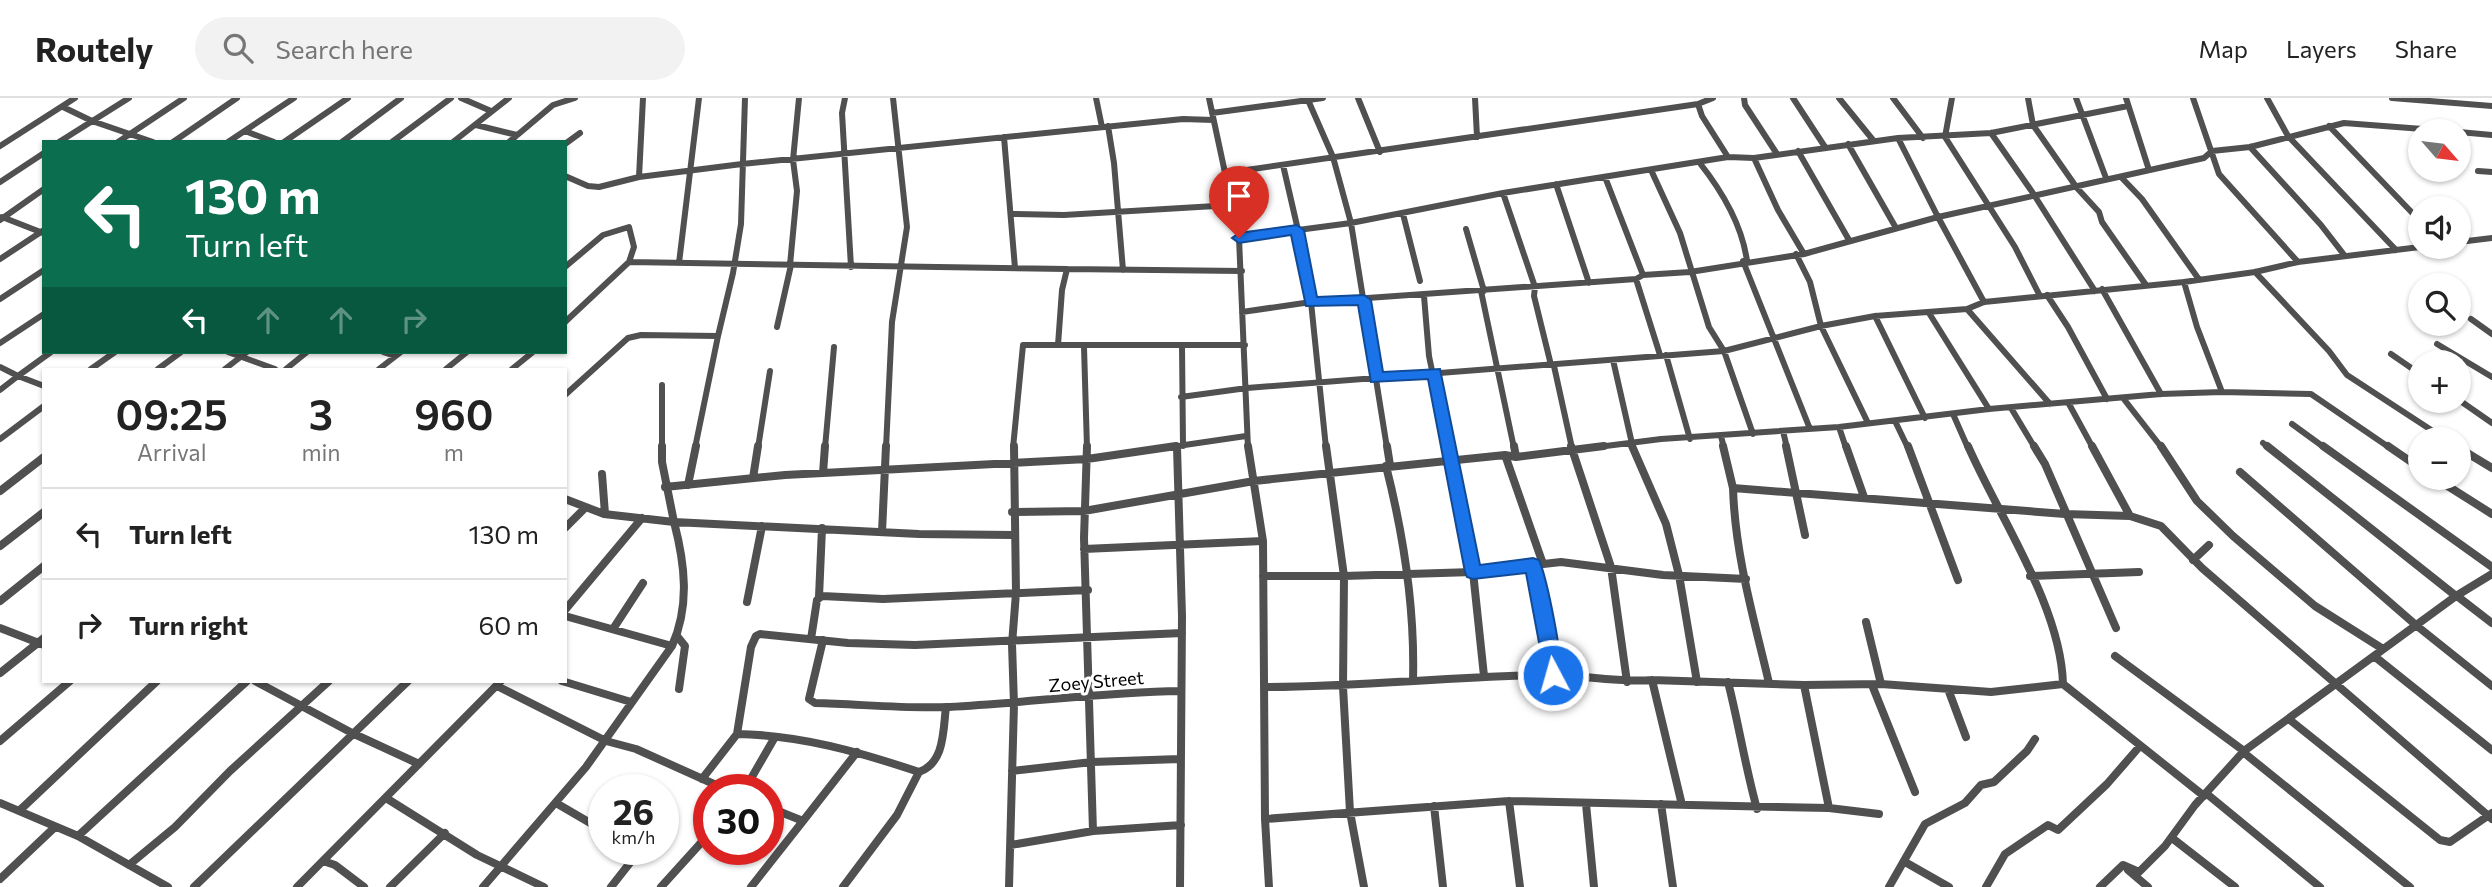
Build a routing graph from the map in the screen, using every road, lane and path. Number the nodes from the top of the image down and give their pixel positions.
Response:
1 (75, 98) edge
2 (129, 98) edge
3 (184, 98) edge
4 (237, 98) edge
5 (294, 98) edge
6 (348, 98) edge
7 (401, 98) edge
8 (451, 98) edge
9 (461, 98) edge
10 (509, 98) edge
11 (575, 98) edge
12 (643, 98) edge
13 (699, 98) edge
14 (745, 98) edge
15 (799, 98) edge
16 (845, 98) edge
17 (893, 98) edge
18 (1096, 98) edge
19 (1209, 98) edge
20 (1323, 98) edge
21 (1358, 98) edge
22 (1475, 98) edge
23 (1713, 98) edge
24 (1744, 98) edge
25 (1793, 98) edge
26 (1839, 98) edge
27 (1893, 98) edge
28 (1952, 98) edge
29 (2028, 98) edge
30 (2077, 98) edge
31 (2126, 98) edge
32 (2193, 98) edge
33 (2267, 98) edge
34 (2392, 98) edge
35 (1308, 100) edge
36 (1698, 104) junction
37 (2128, 106) junction
38 (2492, 106) edge
39 (63, 107) junction
40 (491, 111) junction
41 (2080, 114) junction
42 (1213, 117) junction
43 (92, 121) junction
44 (476, 125) junction
45 (2033, 125) junction
46 (2329, 126) junction
47 (1105, 127) junction
48 (2408, 127) edge
49 (246, 131) junction
50 (129, 133) junction
51 (580, 133) dead end
52 (1991, 133) junction
53 (2471, 133) edge
54 (517, 135) junction
55 (2492, 135) edge
56 (2288, 136) junction
57 (1945, 137) junction
58 (1004, 138) junction
59 (1476, 138) junction
60 (1898, 138) junction
61 (1923, 138) junction
62 (62, 140) edge
63 (120, 140) edge
64 (148, 140) edge
65 (176, 140) edge
66 (231, 140) edge
67 (269, 140) edge
68 (287, 140) edge
69 (344, 140) edge
70 (395, 140) edge
71 (456, 140) edge
72 (511, 140) edge
73 (1873, 140) junction
74 (567, 143) edge
75 (1848, 144) junction
76 (0, 146) edge
77 (1825, 147) junction
78 (2250, 147) junction
79 (898, 150) junction
80 (1798, 151) junction
81 (2212, 151) junction
82 (1380, 152) junction
83 (42, 154) edge
84 (846, 155) junction
85 (1777, 155) junction
86 (1333, 157) junction
87 (1728, 157) junction
88 (1754, 158) junction
89 (793, 160) junction
90 (1699, 162) junction
91 (742, 164) junction
92 (1283, 165) junction
93 (1651, 170) junction
94 (2149, 170) junction
95 (2478, 171) dead end
96 (690, 172) junction
97 (2492, 172) edge
98 (1226, 173) junction
99 (567, 177) edge
100 (639, 177) junction
101 (1605, 177) junction
102 (2121, 177) junction
103 (2106, 178) junction
104 (0, 181) edge
105 (1556, 184) junction
106 (2077, 188) junction
107 (42, 190) edge
108 (1503, 193) junction
109 (2036, 197) junction
110 (1232, 205) junction
111 (1989, 208) junction
112 (2408, 208) edge
113 (1118, 212) junction
114 (1012, 214) junction
115 (1403, 214) junction
116 (1938, 217) junction
117 (1, 218) edge
118 (1350, 223) junction
119 (1896, 228) junction
120 (1466, 229) dead end
121 (1297, 230) junction
122 (42, 232) edge
123 (42, 233) edge
124 (1239, 238) junction
125 (2492, 238) edge
126 (1849, 240) junction
127 (2471, 241) edge
128 (2408, 248) edge
129 (2396, 250) junction
130 (1800, 254) junction
131 (2345, 256) junction
132 (0, 259) edge
133 (1745, 261) junction
134 (629, 262) junction
135 (2298, 262) junction
136 (679, 263) junction
137 (737, 263) junction
138 (567, 265) edge
139 (791, 265) junction
140 (851, 267) junction
141 (900, 267) junction
142 (1015, 268) junction
143 (1067, 269) junction
144 (1123, 270) junction
145 (42, 271) edge
146 (1242, 271) junction
147 (1690, 272) junction
148 (2255, 272) junction
149 (1639, 277) junction
150 (2197, 278) junction
151 (1420, 281) dead end
152 (2184, 282) junction
153 (1590, 283) junction
154 (2146, 285) junction
155 (1535, 286) junction
156 (2099, 290) junction
157 (1483, 291) junction
158 (2043, 295) junction
159 (1424, 296) junction
160 (0, 299) edge
161 (1364, 300) junction
162 (1311, 302) junction
163 (1984, 302) junction
164 (1967, 309) junction
165 (1241, 312) junction
166 (1929, 313) junction
167 (42, 315) edge
168 (1875, 317) junction
169 (2471, 319) dead end
170 (567, 320) edge
171 (1821, 326) junction
172 (777, 327) dead end
173 (2492, 334) edge
174 (718, 336) junction
175 (1773, 339) junction
176 (0, 343) edge
177 (2437, 344) dead end
178 (1058, 345) junction
179 (1245, 345) junction
180 (1182, 346) junction
181 (834, 347) dead end
182 (1084, 347) junction
183 (1724, 351) junction
184 (48, 354) edge
185 (111, 354) edge
186 (178, 354) edge
187 (244, 354) edge
188 (305, 354) edge
189 (398, 354) edge
190 (465, 354) edge
191 (531, 354) edge
192 (2391, 354) dead end
193 (1663, 355) junction
194 (1613, 360) junction
195 (1552, 365) junction
196 (2408, 366) edge
197 (0, 367) edge
198 (92, 368) edge
199 (159, 368) edge
200 (226, 368) edge
201 (273, 368) edge
202 (287, 368) edge
203 (380, 368) edge
204 (447, 368) edge
205 (513, 368) edge
206 (1496, 370) junction
207 (770, 371) dead end
208 (1434, 373) junction
209 (18, 376) junction
210 (2492, 377) edge
211 (1377, 378) junction
212 (1319, 384) junction
213 (42, 385) edge
214 (662, 385) dead end
215 (1247, 388) junction
216 (0, 390) edge
217 (2222, 392) junction
218 (567, 393) edge
219 (2161, 394) junction
220 (1181, 397) junction
221 (2123, 398) junction
222 (2107, 399) junction
223 (2050, 404) junction
224 (2069, 404) junction
225 (42, 408) edge
226 (2011, 408) junction
227 (2471, 408) edge
228 (1989, 409) junction
229 (1952, 414) junction
230 (1925, 418) junction
231 (1895, 421) junction
232 (1868, 423) junction
233 (2492, 423) edge
234 (2292, 424) dead end
235 (1839, 427) junction
236 (2427, 427) edge
237 (1810, 429) junction
238 (1783, 431) junction
239 (1752, 433) junction
240 (1246, 436) junction
241 (1721, 436) junction
242 (0, 439) edge
243 (1690, 439) junction
244 (1630, 442) junction
245 (2263, 443) dead end
246 (1180, 447) junction
247 (1572, 450) junction
248 (1505, 455) junction
249 (2471, 455) edge
250 (1516, 457) junction
251 (42, 459) edge
252 (1087, 459) junction
253 (1451, 460) junction
254 (2408, 460) edge
255 (1012, 463) junction
256 (1388, 466) junction
257 (2492, 468) edge
258 (885, 470) junction
259 (1330, 471) junction
260 (2240, 472) dead end
261 (823, 473) junction
262 (603, 474) dead end
263 (753, 478) junction
264 (1254, 481) junction
265 (688, 485) junction
266 (665, 487) junction
267 (1733, 488) junction
268 (2454, 490) edge
269 (0, 491) edge
270 (1797, 492) junction
271 (1180, 496) junction
272 (1864, 497) junction
273 (567, 500) edge
274 (1929, 502) junction
275 (584, 509) junction
276 (1998, 509) junction
277 (1084, 511) junction
278 (1012, 512) junction
279 (42, 514) edge
280 (605, 514) junction
281 (2065, 514) junction
282 (2492, 514) edge
283 (2130, 516) junction
284 (642, 519) junction
285 (674, 523) junction
286 (567, 525) edge
287 (762, 526) junction
288 (822, 528) junction
289 (882, 532) junction
290 (1013, 535) junction
291 (1805, 535) dead end
292 (1263, 541) junction
293 (2209, 545) dead end
294 (0, 546) edge
295 (1182, 547) junction
296 (1084, 549) junction
297 (2193, 559) junction
298 (1543, 564) junction
299 (1533, 565) junction
300 (1611, 567) junction
301 (2492, 567) edge
302 (42, 568) edge
303 (1473, 572) junction
304 (2139, 572) dead end
305 (2092, 573) junction
306 (1407, 574) junction
307 (2492, 574) edge
308 (1679, 575) junction
309 (1263, 576) junction
310 (1343, 576) junction
311 (2030, 576) junction
312 (1746, 579) junction
313 (1958, 580) dead end
314 (643, 583) dead end
315 (1088, 590) junction
316 (1016, 593) junction
317 (2457, 596) junction
318 (820, 597) junction
319 (0, 601) edge
320 (747, 602) dead end
321 (567, 608) edge
322 (567, 617) edge
323 (1866, 622) dead end
324 (2492, 623) edge
325 (2417, 626) junction
326 (0, 628) edge
327 (2116, 628) dead end
328 (613, 629) junction
329 (1182, 633) junction
330 (677, 636) junction
331 (1086, 638) junction
332 (811, 639) junction
333 (823, 640) junction
334 (42, 642) edge
335 (1012, 644) junction
336 (671, 646) junction
337 (2383, 649) junction
338 (2115, 656) dead end
339 (2374, 656) junction
340 (0, 673) edge
341 (1553, 675) junction
342 (1484, 676) junction
343 (1413, 680) junction
344 (1652, 680) junction
345 (1627, 682) junction
346 (1697, 682) junction
347 (1728, 682) junction
348 (68, 683) edge
349 (155, 683) edge
350 (245, 683) edge
351 (259, 683) edge
352 (327, 683) edge
353 (406, 683) edge
354 (499, 683) edge
355 (567, 683) edge
356 (1769, 683) junction
357 (2063, 684) junction
358 (2335, 684) junction
359 (1804, 685) junction
360 (1877, 685) junction
361 (2492, 686) edge
362 (1265, 687) junction
363 (1343, 687) junction
364 (1948, 689) junction
365 (679, 690) dead end
366 (1180, 691) junction
367 (1091, 698) junction
368 (631, 702) junction
369 (1014, 704) junction
370 (303, 706) junction
371 (946, 707) junction
372 (2290, 720) junction
373 (352, 733) junction
374 (737, 734) junction
375 (775, 737) junction
376 (1966, 737) dead end
377 (2035, 739) dead end
378 (0, 741) edge
379 (606, 741) junction
380 (2140, 747) junction
381 (2492, 750) edge
382 (857, 752) junction
383 (2244, 752) junction
384 (1181, 759) junction
385 (1092, 762) junction
386 (419, 764) junction
387 (1013, 771) junction
388 (919, 772) junction
389 (706, 774) edge
390 (754, 774) edge
391 (693, 775) edge
392 (1916, 792) dead end
393 (2206, 795) junction
394 (386, 799) junction
395 (1509, 801) junction
396 (0, 803) edge
397 (555, 803) junction
398 (1586, 804) junction
399 (1661, 804) junction
400 (1682, 805) junction
401 (1434, 806) junction
402 (1757, 808) junction
403 (1829, 808) junction
404 (19, 811) junction
405 (1350, 812) junction
406 (784, 813) edge
407 (1879, 814) dead end
408 (2491, 816) edge
409 (1265, 819) junction
410 (803, 821) junction
411 (588, 822) edge
412 (1181, 825) junction
413 (55, 827) junction
414 (1093, 831) junction
415 (445, 833) junction
416 (78, 836) junction
417 (2172, 838) junction
418 (1011, 845) junction
419 (693, 852) edge
420 (323, 861) junction
421 (1905, 862) junction
422 (129, 865) junction
423 (629, 865) edge
424 (2123, 865) junction
425 (501, 867) junction
426 (0, 879) edge
427 (168, 887) edge
428 (194, 887) edge
429 (297, 887) edge
430 (364, 887) edge
431 (390, 887) edge
432 (483, 887) edge
433 (544, 887) edge
434 (611, 887) edge
435 (661, 887) edge
436 (751, 887) edge
437 (843, 887) edge
438 (1009, 887) edge
439 (1180, 887) edge
440 (1269, 887) edge
441 (1364, 887) edge
442 (1443, 887) edge
443 (1520, 887) edge
444 (1594, 887) edge
445 (1673, 887) edge
446 (1889, 887) edge
447 (1949, 887) edge
448 (1986, 887) edge
449 (2100, 887) edge
450 (2148, 887) edge
451 (2235, 887) edge
452 (2320, 887) edge
453 (2410, 887) edge

1 - 39 street
2 - 43 street
3 - 50 street
4 - 65 street
5 - 49 street
6 - 68 street
7 - 69 street
8 - 70 street
9 - 40 street
10 - 40 street
11 - 54 street
12 - 100 street
13 - 96 street
14 - 91 street
15 - 89 street
16 - 84 street
17 - 79 street
18 - 47 street
19 - 42 street
20 - 35 street
21 - 82 street
22 - 59 street
23 - 36 street
24 - 85 street
25 - 77 street
26 - 73 street
27 - 61 street
28 - 57 street
29 - 45 street
30 - 41 street
31 - 37 street
32 - 81 street
33 - 56 street
34 - 38 street
35 - 42 street
35 - 86 street
36 - 59 street
36 - 87 street
37 - 41 street
37 - 94 street
39 - 43 street
39 - 76 street
40 - 44 street
41 - 45 street
41 - 103 street
42 - 47 street
42 - 98 street
43 - 50 street
43 - 62 street
44 - 54 street
44 - 71 street
45 - 52 street
45 - 106 street
46 - 48 street
46 - 56 street
46 - 112 street
47 - 58 street
47 - 113 street
49 - 66 street
49 - 67 street
50 - 63 street
50 - 64 street
51 - 74 street
52 - 57 street
52 - 109 street
53 - 55 street
54 - 72 street
56 - 78 street
56 - 129 street
57 - 61 street
57 - 111 street
58 - 79 street
58 - 114 street
59 - 82 street
60 - 61 street
60 - 73 street
60 - 116 street
73 - 75 street
75 - 77 street
75 - 119 street
77 - 80 street
78 - 81 street
78 - 131 street
79 - 84 street
79 - 141 street
80 - 85 street
80 - 126 street
81 - 94 street
81 - 135 street
82 - 86 street
83 - 104 street
84 - 89 street
84 - 140 street
85 - 88 street
86 - 92 street
86 - 118 street
87 - 88 street
87 - 90 street
88 - 130 street
89 - 91 street
89 - 139 street
90 - 93 street
90 - 133 street
91 - 96 street
91 - 137 street
92 - 98 street
92 - 121 street
93 - 101 street
93 - 147 street
94 - 102 street
95 - 97 street
96 - 100 street
96 - 136 street
98 - 110 street
99 - 100 street
101 - 105 street
101 - 149 street
102 - 103 street
102 - 150 street
103 - 106 street
105 - 108 street
105 - 153 street
106 - 109 street
106 - 154 street
107 - 117 street
108 - 115 street
108 - 155 street
109 - 111 street
109 - 156 street
110 - 113 street
110 - 124 street
111 - 116 street
111 - 158 street
113 - 114 street
113 - 144 street
114 - 142 street
115 - 118 street
115 - 151 street
116 - 119 street
116 - 163 street
117 - 122 street
118 - 121 street
118 - 161 street
119 - 126 street
120 - 157 street
121 - 124 street
121 - 162 street
123 - 132 street
124 - 146 street
125 - 127 street
126 - 130 street
128 - 129 street
129 - 131 street
130 - 133 street
130 - 171 street
131 - 135 street
133 - 147 street
133 - 175 street
134 - 136 street
134 - 138 street
134 - 170 street
135 - 148 street
136 - 137 street
137 - 139 street
137 - 174 street
139 - 140 street
139 - 172 street
140 - 141 street
141 - 142 street
141 - 258 street
142 - 143 street
143 - 144 street
143 - 178 street
144 - 146 street
145 - 160 street
146 - 165 street
147 - 149 street
147 - 183 street
148 - 150 street
148 - 236 street
149 - 153 street
149 - 193 street
150 - 152 street
152 - 154 street
152 - 217 street
153 - 155 street
154 - 156 street
155 - 157 street
155 - 195 street
156 - 158 street
156 - 219 street
157 - 159 street
157 - 206 street
158 - 163 street
158 - 222 street
159 - 161 street
159 - 208 street
161 - 162 street
161 - 211 street
162 - 165 street
162 - 212 street
163 - 164 street
164 - 166 street
164 - 223 street
165 - 179 street
166 - 168 street
166 - 228 street
167 - 176 street
168 - 171 street
168 - 230 street
169 - 173 street
171 - 175 street
171 - 232 street
174 - 218 street
174 - 265 street
175 - 183 street
175 - 237 street
177 - 210 street
178 - 182 street
178 - 255 street
179 - 180 street
179 - 215 street
180 - 182 street
180 - 220 street
181 - 261 street
182 - 252 street
183 - 193 street
183 - 239 street
184 - 209 street
185 - 198 street
186 - 199 street
187 - 200 street
187 - 201 street
188 - 202 street
189 - 203 street
190 - 204 street
191 - 205 street
192 - 196 street
193 - 194 street
193 - 243 street
194 - 195 street
194 - 244 street
195 - 206 street
195 - 247 street
197 - 209 street
206 - 208 street
206 - 250 street
207 - 263 street
208 - 211 street
208 - 253 street
209 - 213 street
209 - 216 street
211 - 212 street
211 - 256 street
212 - 215 street
212 - 259 street
214 - 266 street
215 - 220 street
215 - 240 street
217 - 219 street
217 - 254 street
219 - 221 street
220 - 246 street
221 - 222 street
221 - 337 street
222 - 224 street
223 - 224 street
223 - 226 street
224 - 283 street
225 - 242 street
226 - 228 street
226 - 281 street
227 - 233 street
228 - 229 street
229 - 230 street
229 - 276 street
230 - 231 street
231 - 232 street
231 - 274 street
232 - 235 street
234 - 301 street
235 - 237 street
235 - 272 street
237 - 238 street
238 - 239 street
238 - 270 street
239 - 241 street
240 - 246 street
240 - 264 street
241 - 243 street
241 - 267 street
243 - 244 street
244 - 247 street
244 - 308 street
245 - 317 street
246 - 252 street
246 - 271 street
247 - 250 street
247 - 300 street
248 - 250 street
248 - 253 street
248 - 298 street
249 - 257 street
251 - 269 street
252 - 255 street
252 - 277 street
253 - 256 street
253 - 303 street
255 - 258 street
255 - 278 street
256 - 259 street
256 - 306 street
258 - 261 street
258 - 289 street
259 - 264 street
259 - 310 street
260 - 325 street
261 - 263 street
262 - 280 street
263 - 265 street
264 - 271 street
264 - 292 street
265 - 266 street
266 - 285 street
267 - 270 street
267 - 312 street
268 - 282 street
270 - 272 street
270 - 291 street
271 - 277 street
271 - 295 street
272 - 274 street
273 - 275 street
274 - 276 street
274 - 313 street
275 - 280 street
275 - 286 street
276 - 281 street
276 - 311 street
277 - 278 street
277 - 296 street
278 - 290 street
279 - 294 street
280 - 284 street
281 - 283 street
281 - 305 street
283 - 297 street
284 - 285 street
284 - 321 street
285 - 287 street
285 - 330 street
287 - 288 street
287 - 320 street
288 - 289 street
288 - 318 street
289 - 290 street
290 - 316 street
292 - 295 street
292 - 309 street
293 - 297 street
295 - 296 street
295 - 329 street
296 - 315 street
297 - 358 street
298 - 299 street
298 - 300 street
299 - 303 street
299 - 341 street
300 - 308 street
300 - 345 street
302 - 319 street
303 - 306 street
303 - 342 street
304 - 305 street
305 - 311 street
305 - 327 street
306 - 310 street
306 - 343 street
307 - 317 street
308 - 312 street
308 - 346 street
309 - 310 street
309 - 362 street
310 - 363 street
311 - 357 street
312 - 356 street
314 - 328 street
315 - 316 street
315 - 331 street
316 - 318 street
316 - 335 street
317 - 324 street
317 - 325 street
318 - 332 street
322 - 328 street
323 - 360 street
325 - 337 street
325 - 361 street
326 - 334 street
328 - 336 street
329 - 331 street
329 - 366 street
330 - 336 street
330 - 365 street
331 - 335 street
331 - 367 street
332 - 333 street
332 - 374 street
333 - 335 street
333 - 371 street, Zoey Street
334 - 340 street
335 - 369 street
336 - 368 street
337 - 339 street
338 - 383 street
339 - 358 street
339 - 381 street
341 - 342 street
341 - 345 street
342 - 343 street
343 - 363 street
344 - 345 street
344 - 346 street
344 - 400 street
346 - 347 street
347 - 356 street
347 - 402 street
348 - 378 street
349 - 404 street
350 - 416 street
351 - 370 street
352 - 370 street
353 - 373 street
354 - 379 street
354 - 386 street
355 - 368 street
356 - 359 street
357 - 364 street
357 - 380 street
358 - 372 street
358 - 408 street
359 - 360 street
359 - 403 street
360 - 364 street
360 - 392 street
362 - 363 street
362 - 409 street
363 - 405 street
364 - 376 street
366 - 367 street, Zoey Street
366 - 384 street
367 - 369 street, Zoey Street
367 - 385 street
368 - 379 street
369 - 371 street, Zoey Street
369 - 387 street
370 - 373 street
370 - 422 street
371 - 388 street
372 - 383 street
372 - 408 street
373 - 386 street
373 - 428 street
374 - 375 street
374 - 389 street
375 - 382 street
375 - 390 street
377 - 421 street
379 - 391 street
379 - 397 street
380 - 393 street
380 - 448 street
382 - 388 street
382 - 410 street
383 - 393 street
383 - 453 street
384 - 385 street
384 - 412 street
385 - 387 street
385 - 414 street
386 - 394 street
387 - 418 street
388 - 437 street
393 - 417 street
393 - 452 street
394 - 415 street
394 - 420 street
395 - 398 street
395 - 401 street
395 - 443 street
396 - 404 street
397 - 411 street
397 - 425 street
398 - 399 street
398 - 444 street
399 - 400 street
399 - 445 street
400 - 402 street
401 - 405 street
401 - 442 street
402 - 403 street
403 - 407 street
404 - 413 street
405 - 409 street
405 - 441 street
406 - 410 street
409 - 440 street
410 - 436 street
412 - 414 street
412 - 439 street
413 - 416 street
413 - 426 street
414 - 418 street
415 - 425 street
415 - 431 street
416 - 422 street
417 - 424 street
417 - 451 street
418 - 438 street
419 - 435 street
420 - 429 street
420 - 430 street
421 - 446 street
421 - 447 street
422 - 427 street
423 - 434 street
424 - 449 street
424 - 450 street
425 - 432 street
425 - 433 street

